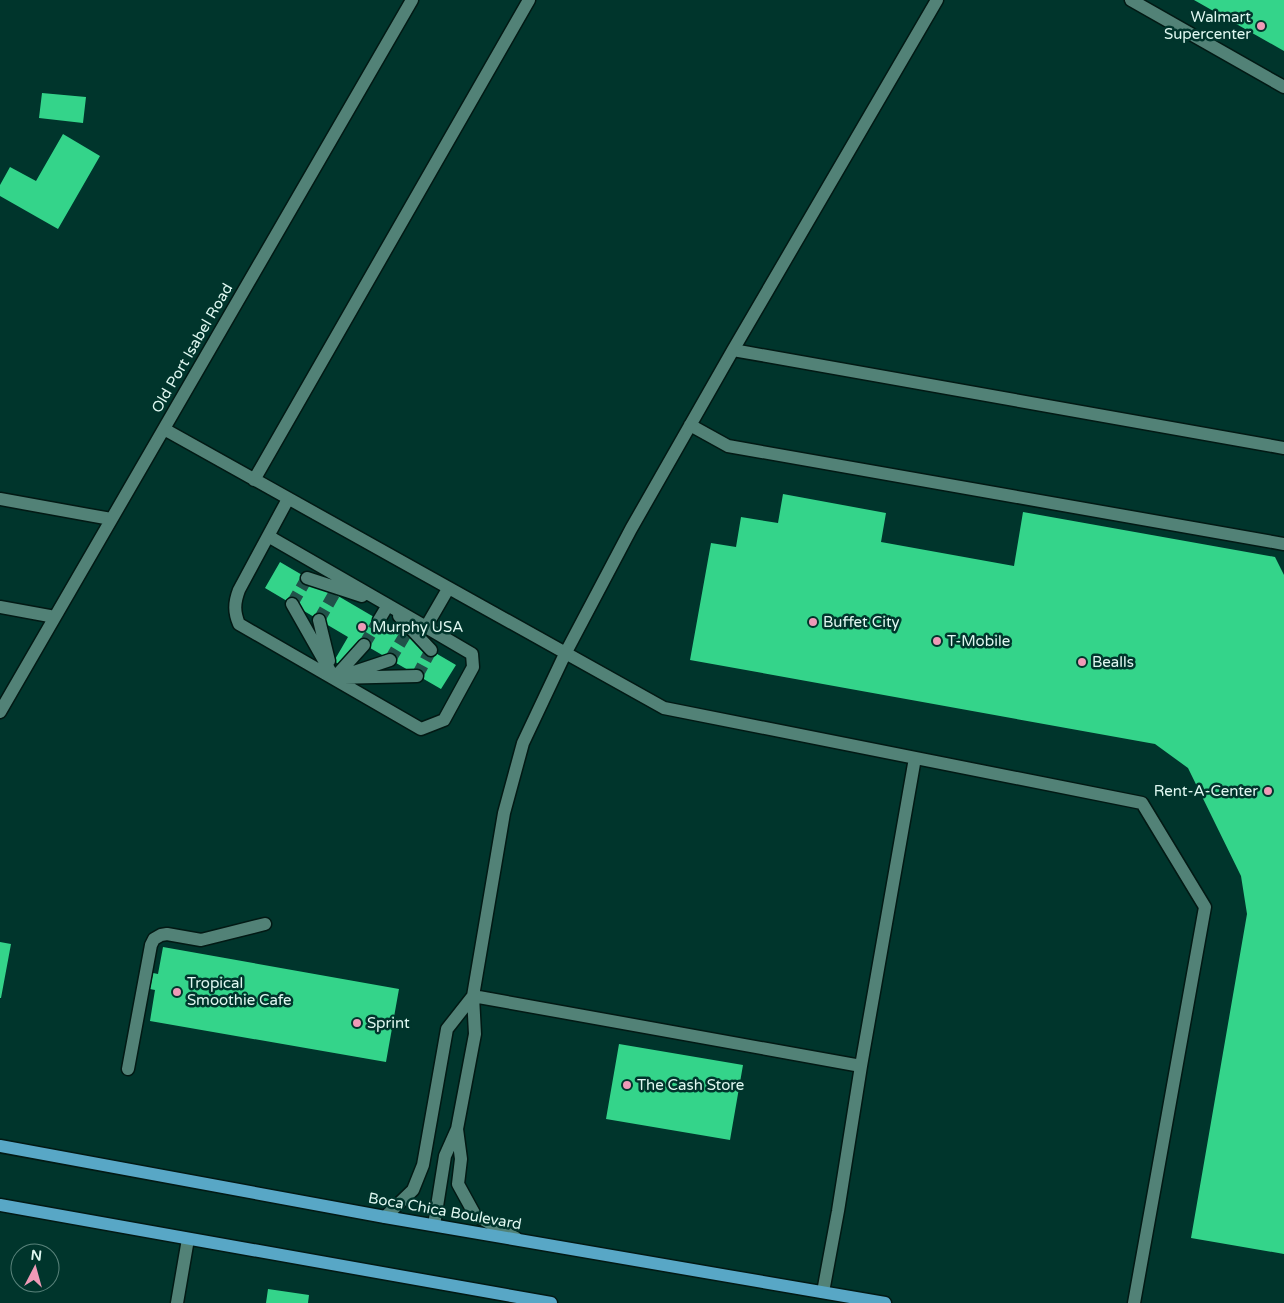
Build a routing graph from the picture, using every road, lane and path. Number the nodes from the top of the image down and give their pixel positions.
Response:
1 (412, 0) edge
2 (529, 0) edge
3 (937, 0) edge
4 (1131, 0) edge
5 (1284, 87) edge
6 (733, 350) junction
7 (690, 425) junction
8 (164, 429) junction
9 (1284, 448) edge
10 (254, 480) junction
11 (288, 498) junction
12 (0, 499) edge
13 (111, 519) junction
14 (268, 536) junction
15 (1284, 544) edge
16 (307, 578) dead end
17 (448, 589) junction
18 (334, 594) dead end
19 (292, 604) dead end
20 (388, 605) junction
21 (0, 607) edge
22 (55, 617) junction
23 (319, 620) tunnel mouth
24 (379, 620) tunnel mouth
25 (426, 627) junction
26 (405, 635) dead end
27 (364, 645) tunnel mouth
28 (431, 650) dead end
29 (565, 654) junction
30 (390, 660) tunnel mouth
31 (417, 676) dead end
32 (334, 678) junction
33 (0, 712) edge
34 (915, 758) junction
35 (264, 924) dead end
36 (473, 996) junction
37 (861, 1066) junction
38 (128, 1069) dead end
39 (457, 1129) junction
40 (0, 1146) edge
41 (0, 1206) edge
42 (385, 1217) junction
43 (434, 1225) junction
44 (188, 1239) junction
45 (518, 1240) junction
46 (822, 1292) junction
47 (177, 1303) edge
48 (551, 1303) edge
49 (885, 1303) edge
50 (1134, 1303) edge

1 - 8 street, Old Port Isabel Road
2 - 10 street
3 - 6 street
4 - 5 street
6 - 7 street
6 - 9 street
7 - 15 street
7 - 29 street
8 - 10 street
8 - 13 street, Old Port Isabel Road
10 - 11 street
11 - 14 street
11 - 17 street
12 - 13 street
13 - 22 street, Old Port Isabel Road
14 - 20 street
14 - 32 street
16 - 20 street
17 - 25 street
17 - 29 street
18 - 20 street
19 - 32 street
20 - 24 street
20 - 25 street
20 - 26 street
20 - 28 street
21 - 22 street
22 - 33 street, Old Port Isabel Road
23 - 32 street
25 - 32 street
27 - 32 street
29 - 34 street
29 - 36 street
30 - 32 street
31 - 32 street
34 - 37 street
34 - 50 street
35 - 38 street
36 - 37 street
36 - 39 street
36 - 42 street
37 - 46 street
39 - 43 street
39 - 45 street
40 - 42 main road, Boca Chica Boulevard
41 - 44 main road
42 - 43 main road, Boca Chica Boulevard
43 - 45 main road, Boca Chica Boulevard
44 - 47 street
44 - 48 main road
45 - 46 main road, Boca Chica Boulevard
46 - 49 main road, Boca Chica Boulevard

